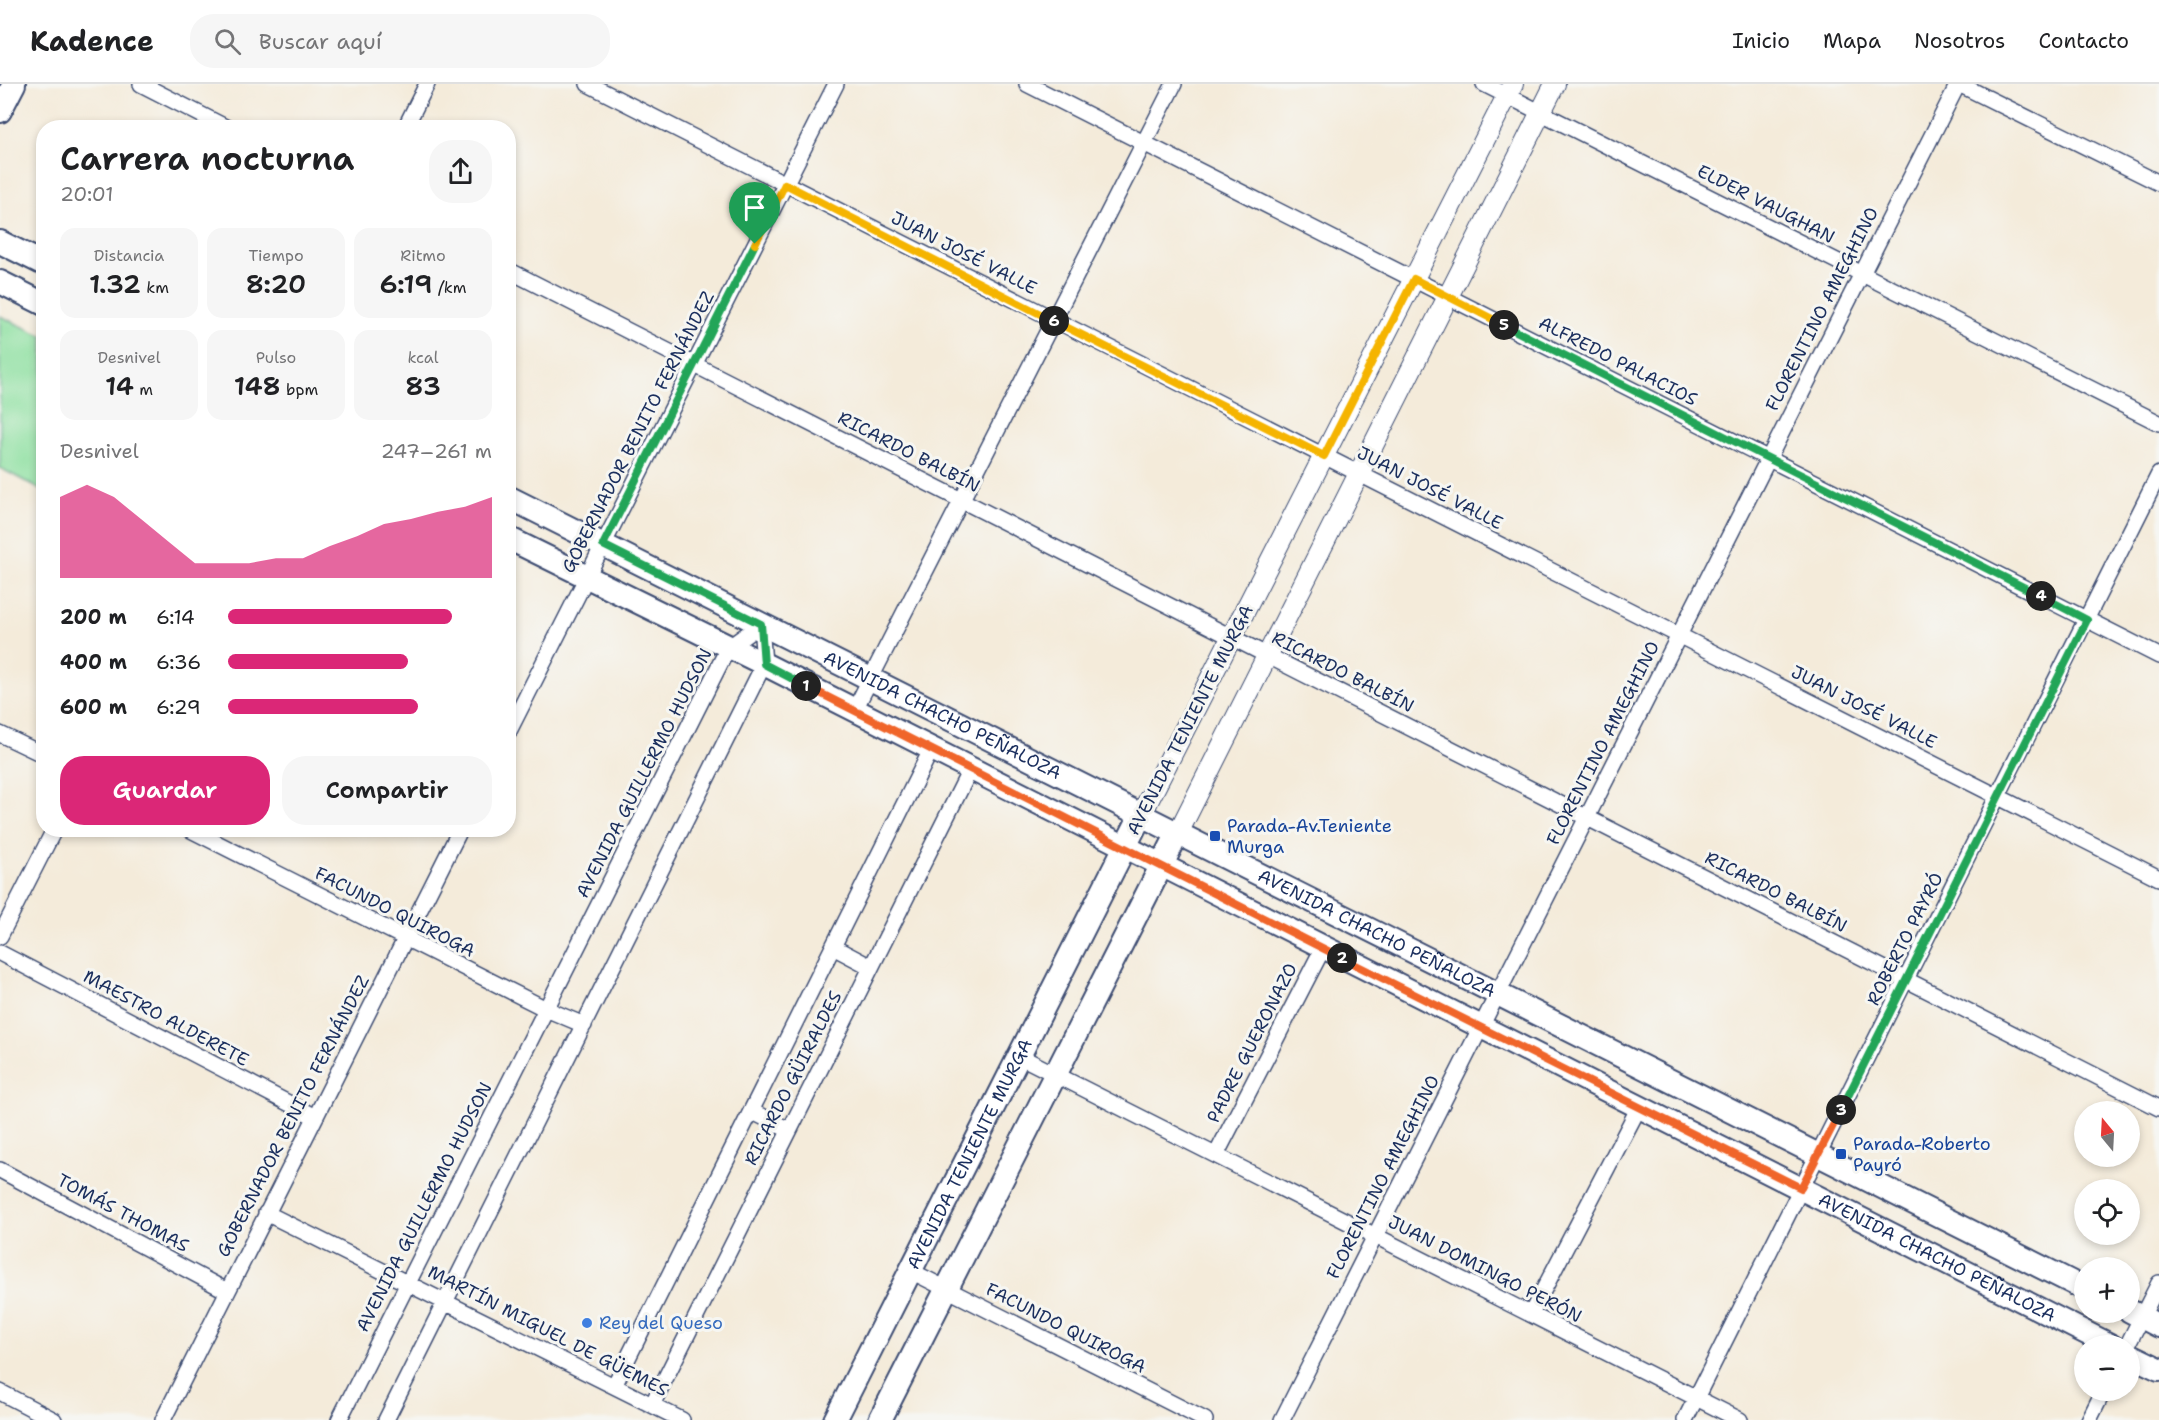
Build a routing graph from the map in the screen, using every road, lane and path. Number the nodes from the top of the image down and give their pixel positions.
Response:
1 (14, 84) edge
2 (141, 84) edge
3 (427, 84) edge
4 (588, 84) edge
5 (836, 84) edge
6 (1027, 84) edge
7 (1174, 84) edge
8 (1484, 84) edge
9 (1555, 84) edge
10 (1958, 84) edge
11 (1510, 90) edge
12 (0, 111) edge
13 (1540, 112) junction
14 (211, 120) edge
15 (409, 120) edge
16 (1144, 143) junction
17 (2159, 183) edge
18 (785, 184) junction
19 (0, 242) edge
20 (36, 260) edge
21 (516, 274) edge
22 (1862, 274) junction
23 (1414, 279) junction
24 (0, 282) edge
25 (1449, 297) junction
26 (36, 300) edge
27 (1054, 321) junction
28 (694, 364) junction
29 (2159, 423) edge
30 (1324, 456) junction
31 (1769, 458) junction
32 (1359, 474) junction
33 (2159, 474) edge
34 (516, 501) edge
35 (962, 502) junction
36 (516, 542) edge
37 (603, 545) junction
38 (587, 578) junction
39 (2087, 620) junction
40 (761, 624) junction
41 (1679, 636) junction
42 (1232, 637) junction
43 (728, 648) junction
44 (1268, 656) junction
45 (2159, 656) edge
46 (764, 664) junction
47 (870, 679) junction
48 (854, 711) junction
49 (516, 717) edge
50 (0, 734) edge
51 (931, 750) junction
52 (36, 751) edge
53 (970, 770) junction
54 (1998, 797) junction
55 (1142, 815) junction
56 (1587, 818) junction
57 (1178, 833) junction
58 (50, 837) edge
59 (205, 837) edge
60 (456, 837) edge
61 (1125, 848) junction
62 (1161, 866) junction
63 (2159, 878) edge
64 (0, 936) edge
65 (405, 939) junction
66 (833, 947) junction
67 (1323, 948) junction
68 (0, 953) edge
69 (871, 967) junction
70 (1906, 980) junction
71 (1498, 994) junction
72 (546, 1010) junction
73 (584, 1025) junction
74 (1481, 1027) junction
75 (1019, 1056) junction
76 (1055, 1074) junction
77 (1639, 1107) junction
78 (2159, 1108) edge
79 (751, 1111) junction
80 (315, 1117) junction
81 (789, 1130) junction
82 (1216, 1155) junction
83 (1818, 1155) junction
84 (0, 1170) edge
85 (1801, 1188) junction
86 (266, 1214) junction
87 (1376, 1235) junction
88 (911, 1271) junction
89 (408, 1283) junction
90 (2074, 1283) edge
91 (2159, 1283) edge
92 (947, 1289) junction
93 (227, 1291) junction
94 (446, 1301) junction
95 (1531, 1314) junction
96 (2144, 1318) edge
97 (2090, 1335) edge
98 (2134, 1335) edge
99 (2140, 1360) edge
100 (2159, 1369) edge
101 (614, 1386) junction
102 (0, 1392) edge
103 (1696, 1398) junction
104 (2098, 1401) edge
105 (652, 1405) junction
106 (54, 1420) edge
107 (163, 1420) edge
108 (339, 1420) edge
109 (387, 1420) edge
110 (682, 1420) edge
111 (835, 1420) edge
112 (880, 1420) edge
113 (1204, 1420) edge
114 (1282, 1420) edge
115 (1685, 1420) edge
116 (1740, 1420) edge
117 (2089, 1420) edge

1 - 12 main road
2 - 14 street
3 - 15 street
4 - 18 street, JUAN JOSÉ VALLE
5 - 18 street, GOBERNADOR BENITO FERNÁNDEZ
6 - 16 street, ALFREDO PALACIOS
7 - 16 street
8 - 11 street, ELDER VAUGHAN
9 - 13 street
10 - 17 street
10 - 22 street, FLORENTINO AMEGHINO
11 - 13 street, ELDER VAUGHAN
11 - 23 street, AVENIDA TENIENTE MURGA
13 - 22 street, ELDER VAUGHAN
13 - 25 street
16 - 23 street, ALFREDO PALACIOS
16 - 27 street
18 - 27 street, JUAN JOSÉ VALLE
18 - 28 street, GOBERNADOR BENITO FERNÁNDEZ
19 - 20 main road
21 - 28 street, RICARDO BALBÍN
22 - 29 street, ELDER VAUGHAN
22 - 31 street, FLORENTINO AMEGHINO
23 - 25 street, ALFREDO PALACIOS
23 - 30 street, AVENIDA TENIENTE MURGA
24 - 26 main road
25 - 31 street, ALFREDO PALACIOS
25 - 32 street
27 - 30 street, JUAN JOSÉ VALLE
27 - 35 street
28 - 35 street, RICARDO BALBÍN
28 - 37 street, GOBERNADOR BENITO FERNÁNDEZ
30 - 32 street, JUAN JOSÉ VALLE
30 - 42 street, AVENIDA TENIENTE MURGA
31 - 39 street, ALFREDO PALACIOS
31 - 41 street, FLORENTINO AMEGHINO
32 - 41 street, JUAN JOSÉ VALLE
32 - 44 street
33 - 39 street, ROBERTO PAYRÓ
34 - 37 main road, AVENIDA CHACHO PEÑALOZA
35 - 42 street, RICARDO BALBÍN
35 - 47 street
36 - 38 main road, AVENIDA CHACHO PEÑALOZA
37 - 38 street, GOBERNADOR BENITO FERNÁNDEZ
37 - 40 main road, AVENIDA CHACHO PEÑALOZA
38 - 43 main road, AVENIDA CHACHO PEÑALOZA
38 - 49 street, GOBERNADOR BENITO FERNÁNDEZ
39 - 45 street, ALFREDO PALACIOS
39 - 54 street, ROBERTO PAYRÓ
40 - 43 street, AVENIDA GUILLERMO HUDSON
40 - 46 street
40 - 47 main road, AVENIDA CHACHO PEÑALOZA
41 - 54 street, JUAN JOSÉ VALLE
41 - 56 street, FLORENTINO AMEGHINO
42 - 44 street, RICARDO BALBÍN
42 - 55 street, AVENIDA TENIENTE MURGA
43 - 46 main road, AVENIDA CHACHO PEÑALOZA
43 - 72 street, AVENIDA GUILLERMO HUDSON
44 - 56 street, RICARDO BALBÍN
44 - 57 street
46 - 48 main road, AVENIDA CHACHO PEÑALOZA
46 - 73 street
47 - 48 street
47 - 55 main road, AVENIDA CHACHO PEÑALOZA
48 - 51 main road, AVENIDA CHACHO PEÑALOZA
50 - 52 street
51 - 53 main road, AVENIDA CHACHO PEÑALOZA
51 - 66 street, RICARDO GÜIRALDES
53 - 61 main road, AVENIDA CHACHO PEÑALOZA
53 - 69 street, RICARDO GÜIRALDES
54 - 63 street, JUAN JOSÉ VALLE
54 - 70 street, ROBERTO PAYRÓ
55 - 57 main road, AVENIDA CHACHO PEÑALOZA
55 - 61 main road, AVENIDA TENIENTE MURGA
56 - 70 street, RICARDO BALBÍN
56 - 71 street, FLORENTINO AMEGHINO
57 - 62 main road
57 - 71 main road, AVENIDA CHACHO PEÑALOZA
58 - 64 street
59 - 65 street, FACUNDO QUIROGA
60 - 65 street, GOBERNADOR BENITO FERNÁNDEZ
61 - 62 main road, AVENIDA CHACHO PEÑALOZA
61 - 75 main road, AVENIDA TENIENTE MURGA
62 - 67 main road, AVENIDA CHACHO PEÑALOZA
62 - 76 main road
65 - 72 street, FACUNDO QUIROGA
65 - 80 street, GOBERNADOR BENITO FERNÁNDEZ
66 - 69 street
66 - 79 street, RICARDO GÜIRALDES
67 - 74 main road, AVENIDA CHACHO PEÑALOZA
67 - 82 street, PADRE GUERONAZO
68 - 80 street, MAESTRO ALDERETE
69 - 81 street, RICARDO GÜIRALDES
70 - 78 street, RICARDO BALBÍN
70 - 83 street, ROBERTO PAYRÓ
71 - 74 street, FLORENTINO AMEGHINO
71 - 83 main road, AVENIDA CHACHO PEÑALOZA
72 - 73 street, FACUNDO QUIROGA
72 - 89 street, AVENIDA GUILLERMO HUDSON
73 - 94 street
74 - 77 main road, AVENIDA CHACHO PEÑALOZA
74 - 87 street, FLORENTINO AMEGHINO
75 - 76 street, JUAN DOMINGO PERÓN
75 - 88 main road, AVENIDA TENIENTE MURGA
76 - 82 street, JUAN DOMINGO PERÓN
76 - 92 main road
77 - 85 main road, AVENIDA CHACHO PEÑALOZA
77 - 95 street
79 - 81 street
79 - 101 street, RICARDO GÜIRALDES
80 - 86 street, GOBERNADOR BENITO FERNÁNDEZ
81 - 105 street, RICARDO GÜIRALDES
82 - 87 street, JUAN DOMINGO PERÓN
83 - 85 street, ROBERTO PAYRÓ
83 - 90 main road, AVENIDA CHACHO PEÑALOZA
84 - 93 street, TOMÁS THOMAS
85 - 97 main road, AVENIDA CHACHO PEÑALOZA
85 - 103 street, ROBERTO PAYRÓ
86 - 89 street, MARTÍN MIGUEL DE GÜEMES
86 - 93 street, GOBERNADOR BENITO FERNÁNDEZ
87 - 95 street, JUAN DOMINGO PERÓN
87 - 114 street, FLORENTINO AMEGHINO
88 - 92 street, FACUNDO QUIROGA
88 - 111 main road, AVENIDA TENIENTE MURGA
89 - 94 street, MARTÍN MIGUEL DE GÜEMES
89 - 108 street, AVENIDA GUILLERMO HUDSON
91 - 96 street
92 - 112 main road
92 - 113 street, FACUNDO QUIROGA
93 - 107 street, GOBERNADOR BENITO FERNÁNDEZ
94 - 101 street, MARTÍN MIGUEL DE GÜEMES
94 - 109 street
95 - 103 street, JUAN DOMINGO PERÓN
96 - 98 street
99 - 100 main road
101 - 105 street, MARTÍN MIGUEL DE GÜEMES
102 - 106 street
103 - 115 street, ROBERTO PAYRÓ
103 - 116 street, JUAN DOMINGO PERÓN
104 - 117 street
105 - 110 street, MARTÍN MIGUEL DE GÜEMES

